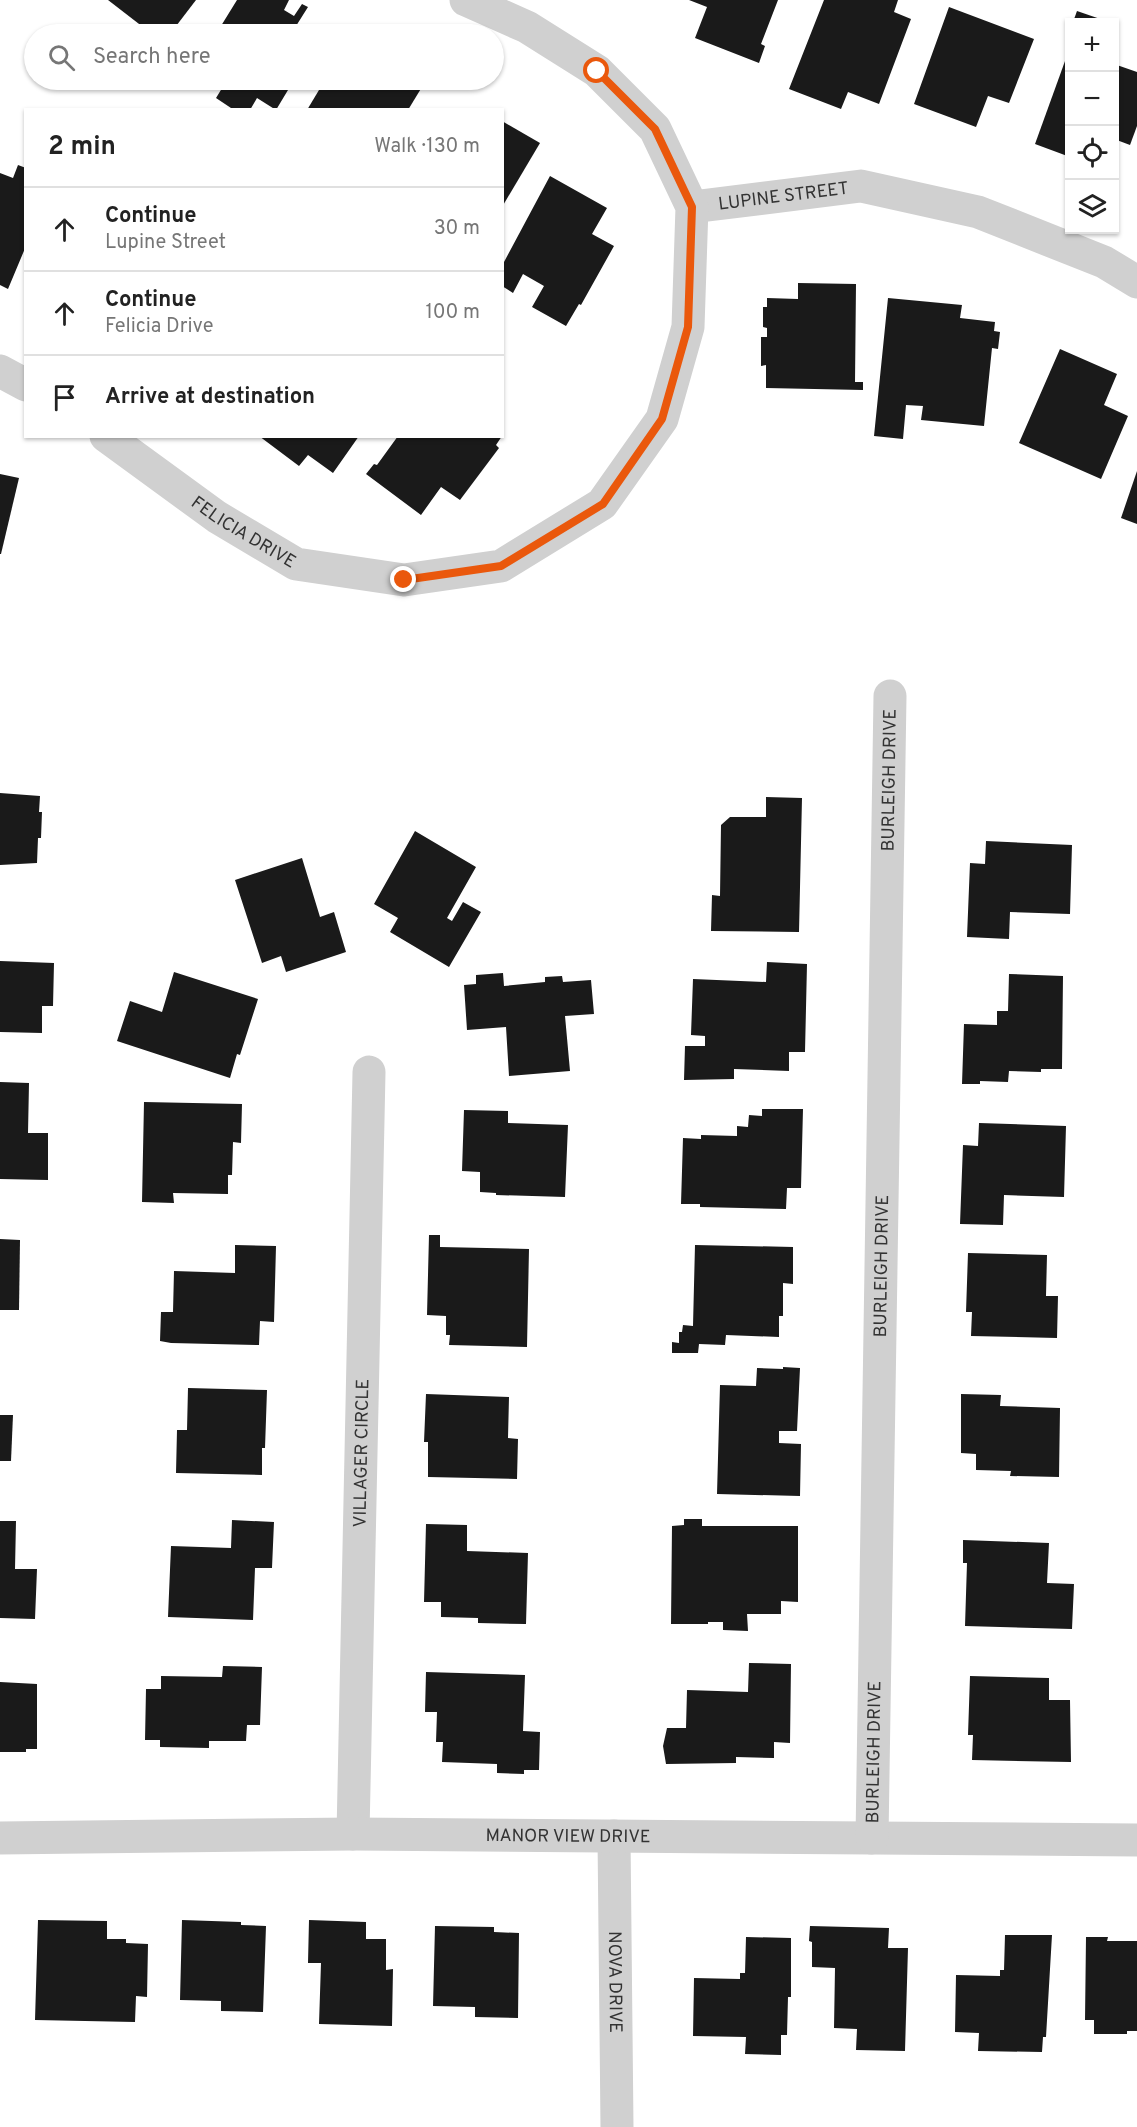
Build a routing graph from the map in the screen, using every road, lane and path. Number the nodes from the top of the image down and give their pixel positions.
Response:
1 (466, 0) edge
2 (692, 207) junction
3 (1137, 282) edge
4 (0, 371) edge
5 (24, 384) edge
6 (109, 438) edge
7 (890, 696) dead end
8 (369, 1072) dead end
9 (353, 1834) junction
10 (614, 1836) junction
11 (0, 1838) edge
12 (872, 1838) junction
13 (1137, 1840) edge
14 (617, 2127) edge

1 - 2 street, LUPINE STREET
2 - 3 street, LUPINE STREET
2 - 6 street, FELICIA DRIVE
4 - 5 street
7 - 12 street, BURLEIGH DRIVE
8 - 9 street, VILLAGER CIRCLE
9 - 10 street, MANOR VIEW DRIVE
9 - 11 street, MANOR VIEW DRIVE
10 - 12 street, MANOR VIEW DRIVE
10 - 14 street, NOVA DRIVE
12 - 13 street, MANOR VIEW DRIVE

